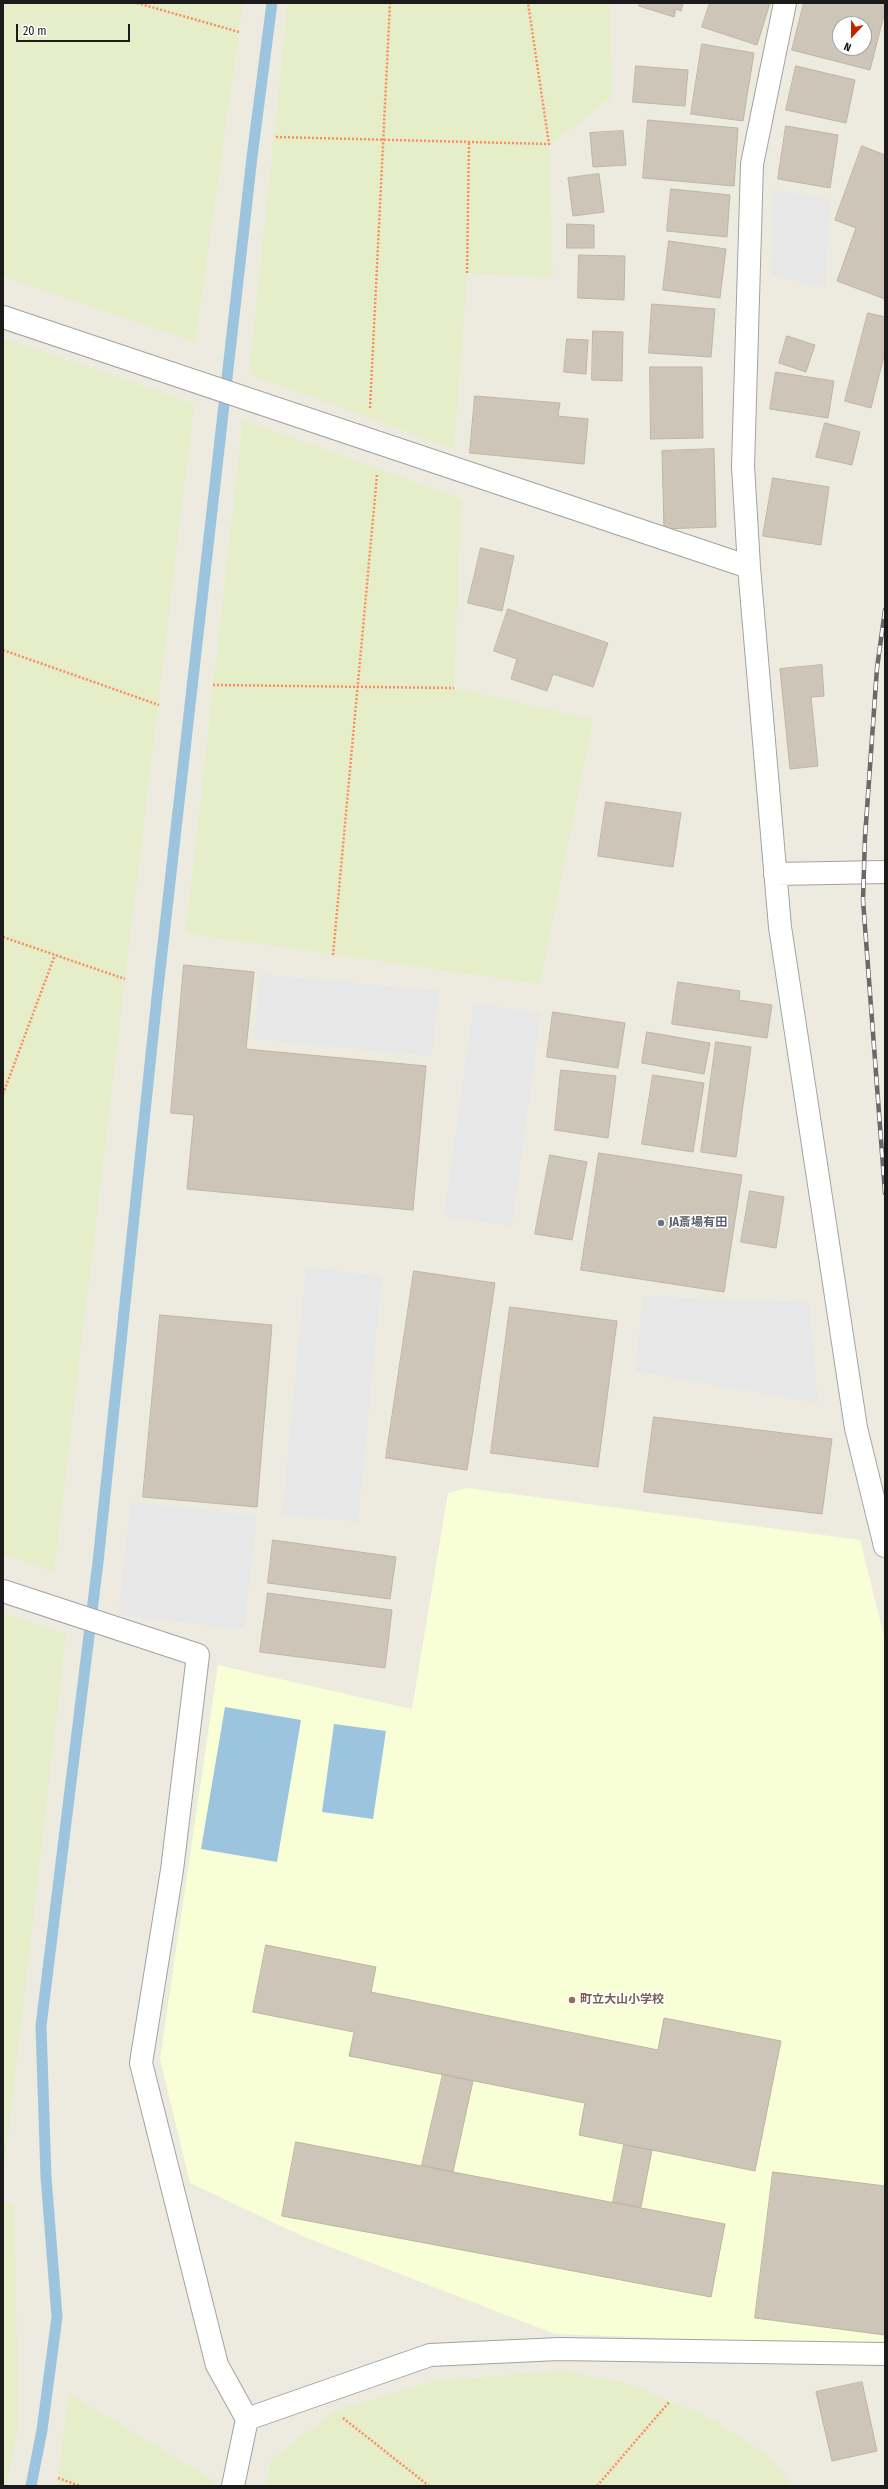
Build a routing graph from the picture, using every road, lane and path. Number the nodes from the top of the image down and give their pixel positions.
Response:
1 (136, 3) edge
2 (390, 3) edge
3 (528, 3) edge
4 (785, 3) edge
5 (239, 32) dead end
6 (276, 137) dead end
7 (384, 140) junction
8 (469, 142) junction
9 (468, 273) dead end
10 (3, 317) edge
11 (370, 410) dead end
12 (377, 469) dead end
13 (749, 567) junction
14 (3, 650) edge
15 (213, 685) dead end
16 (359, 687) junction
17 (454, 688) dead end
18 (159, 705) dead end
19 (885, 872) edge
20 (775, 874) junction
21 (3, 937) edge
22 (55, 955) junction
23 (333, 955) dead end
24 (126, 979) dead end
25 (3, 1094) edge
26 (885, 1546) edge
27 (3, 1591) edge
28 (885, 2354) edge
29 (670, 2401) dead end
30 (340, 2416) dead end
31 (247, 2419) junction
32 (58, 2478) dead end
33 (80, 2486) edge
34 (233, 2486) edge
35 (429, 2486) edge
36 (597, 2486) edge

1 - 5 path
2 - 7 path
3 - 8 path
4 - 13 street
6 - 7 path
7 - 8 path
7 - 11 path
8 - 9 path
10 - 13 street
12 - 16 path
13 - 20 street
14 - 18 path
15 - 16 path
16 - 17 path
16 - 23 path
19 - 20 street
20 - 26 street
21 - 22 path
22 - 24 path
22 - 25 path
27 - 31 street
28 - 31 street
29 - 36 path
30 - 35 path
31 - 34 street
32 - 33 path

